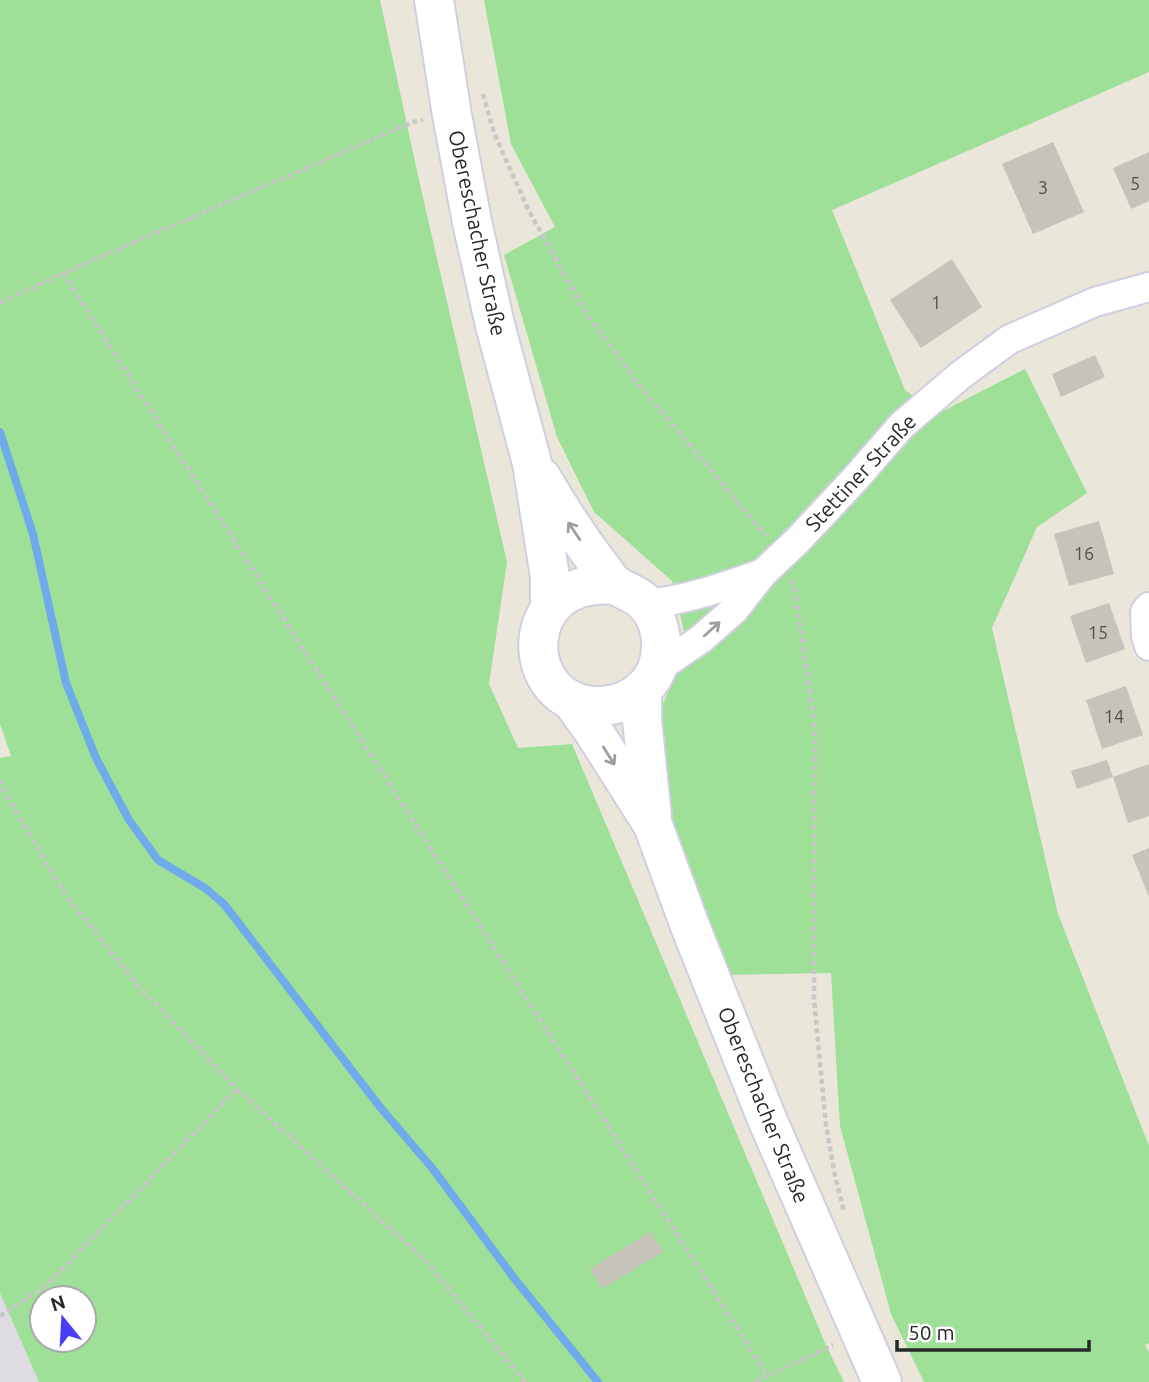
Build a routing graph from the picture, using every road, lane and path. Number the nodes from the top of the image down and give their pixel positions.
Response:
1 (434, 0) edge
2 (481, 88) dead end
3 (413, 122) dead end
4 (63, 273) junction
5 (1149, 286) edge
6 (0, 303) edge
7 (532, 463) junction
8 (772, 543) dead end
9 (776, 572) junction
10 (630, 594) junction
11 (1149, 607) edge
12 (550, 609) junction
13 (1149, 646) edge
14 (650, 679) junction
15 (571, 700) junction
16 (0, 780) edge
17 (653, 825) junction
18 (237, 1088) junction
19 (846, 1215) dead end
20 (0, 1315) edge
21 (859, 1333) junction
22 (767, 1376) junction
23 (525, 1382) edge
24 (755, 1382) edge
25 (882, 1382) edge

1 - 7 main road, Obereschacher Straße
2 - 8 path
3 - 4 path
4 - 6 path
4 - 22 path
5 - 9 street, Stettiner Straße
10 -> 7 main road, Obereschacher Straße
7 - 12 main road, Obereschacher Straße
9 - 10 street, Stettiner Straße
14 -> 9 street, Stettiner Straße
9 - 19 path
10 - 12 main road
10 - 14 main road
11 - 13 street
12 - 15 main road
14 - 15 main road
14 - 17 main road, Obereschacher Straße
15 -> 17 main road, Obereschacher Straße
16 - 18 path
17 - 21 main road, Obereschacher Straße
18 - 20 path
18 - 23 path
21 - 22 path
21 - 25 main road, Obereschacher Straße
22 - 24 path

